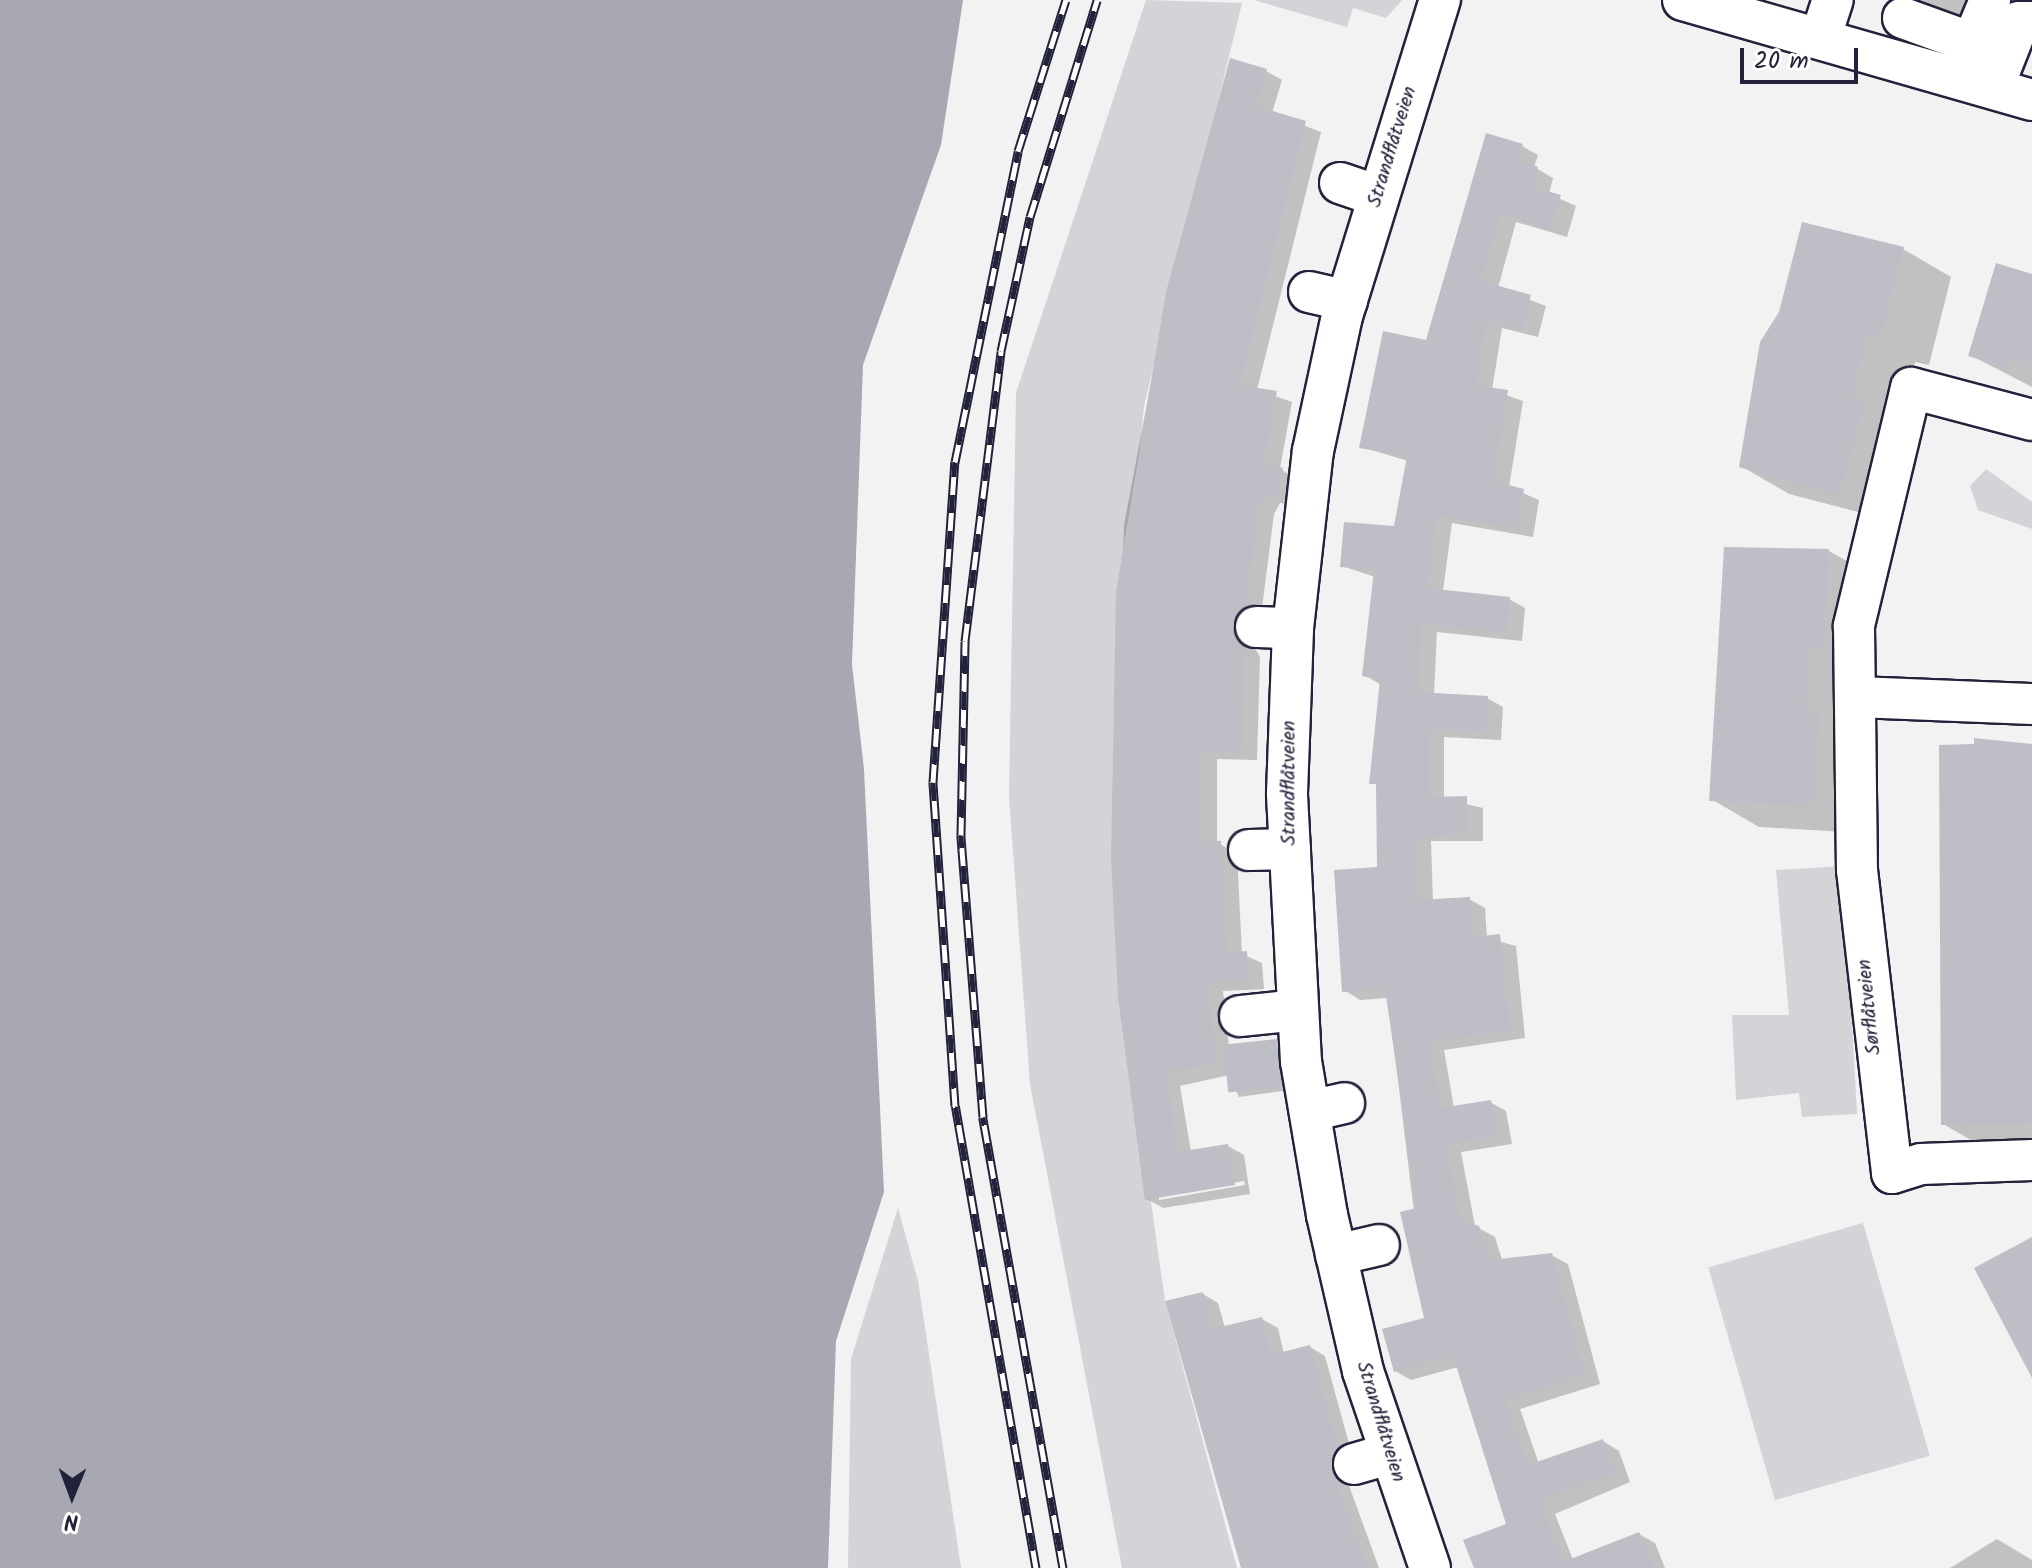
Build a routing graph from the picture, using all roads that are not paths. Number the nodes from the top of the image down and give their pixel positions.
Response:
1 (1440, 0) edge
2 (1683, 0) edge
3 (1990, 0) edge
4 (1827, 18) edge
5 (1903, 18) dead end
6 (2032, 22) edge
7 (1975, 69) junction
8 (2032, 100) edge
9 (1340, 183) dead end
10 (1381, 221) junction
11 (2032, 420) edge
12 (1858, 697) junction
13 (2032, 704) edge
14 (1249, 850) dead end
15 (1301, 870) junction
16 (1297, 976) junction
17 (1240, 1016) dead end
18 (2032, 1160) edge
19 (1379, 1245) dead end
20 (1336, 1255) junction
21 (1417, 1564) edge

1 - 10 street, Strandflåtveien
2 - 4 street
3 - 7 street
4 - 7 street
5 - 7 street
6 - 7 street
7 - 8 street
9 - 10 street
10 - 15 street, Strandflåtveien
11 - 12 street, Sørflåtveien
12 - 13 street
12 - 18 street, Sørflåtveien
14 - 15 street
15 - 16 street, Strandflåtveien
16 - 17 street
16 - 20 street, Strandflåtveien
19 - 20 street
20 - 21 street, Strandflåtveien

